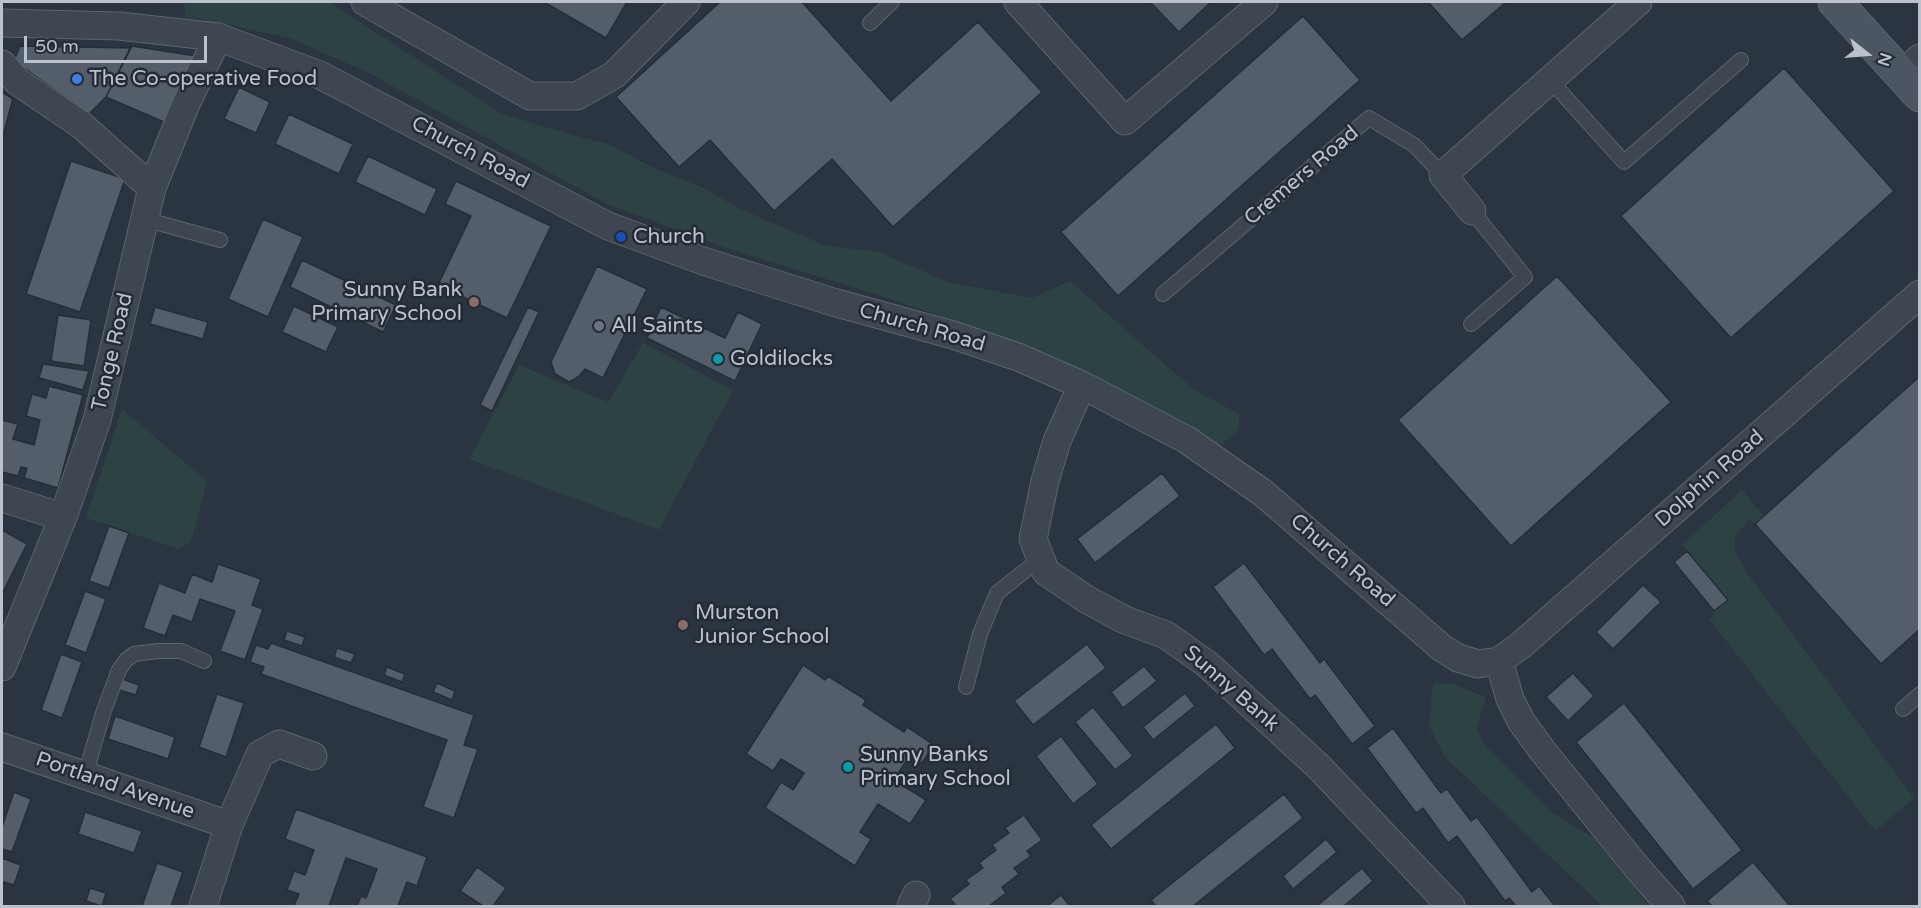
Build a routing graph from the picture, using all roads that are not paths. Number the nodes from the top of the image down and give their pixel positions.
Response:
1 (365, 2) edge
2 (687, 2) edge
3 (892, 2) edge
4 (1018, 2) edge
5 (1264, 2) edge
6 (1638, 2) edge
7 (1835, 2) edge
8 (2, 23) edge
9 (870, 23) dead end
10 (218, 37) junction
11 (1741, 60) dead end
12 (2, 64) edge
13 (1913, 76) edge
14 (1550, 80) junction
15 (1443, 176) junction
16 (152, 188) junction
17 (1472, 211) joint
18 (144, 219) junction
19 (220, 240) dead end
20 (1163, 294) dead end
21 (1920, 294) edge
22 (1471, 324) dead end
23 (1082, 385) junction
24 (2, 498) edge
25 (63, 517) junction
26 (1041, 558) junction
27 (204, 661) dead end
28 (1499, 661) junction
29 (2, 667) edge
30 (966, 687) dead end
31 (1920, 694) edge
32 (1903, 709) dead end
33 (2, 747) edge
34 (313, 756) dead end
35 (85, 776) junction
36 (229, 825) junction
37 (203, 906) edge
38 (1452, 906) edge
39 (1671, 906) edge

1 - 2 street
3 - 9 lane
4 - 5 street
6 - 14 street
7 - 13 main road
8 - 10 street, Church Road
10 - 16 street, Tonge Road
10 - 23 street, Church Road
11 - 14 lane
12 - 16 street
14 - 15 street
15 - 17 street, Cremers Road
15 - 20 lane, Cremers Road
16 - 18 street, Tonge Road
17 - 22 lane
18 - 19 lane
18 - 25 street, Tonge Road
21 - 28 street, Dolphin Road
23 - 26 street, Sunny Bank
23 - 28 street, Church Road
24 - 25 street
25 - 29 street, Tonge Road
26 - 30 lane
26 - 38 street, Sunny Bank
27 - 35 lane
28 - 39 street
31 - 32 lane
33 - 35 street, Portland Avenue
34 - 36 street
35 - 36 street, Portland Avenue
36 - 37 street

